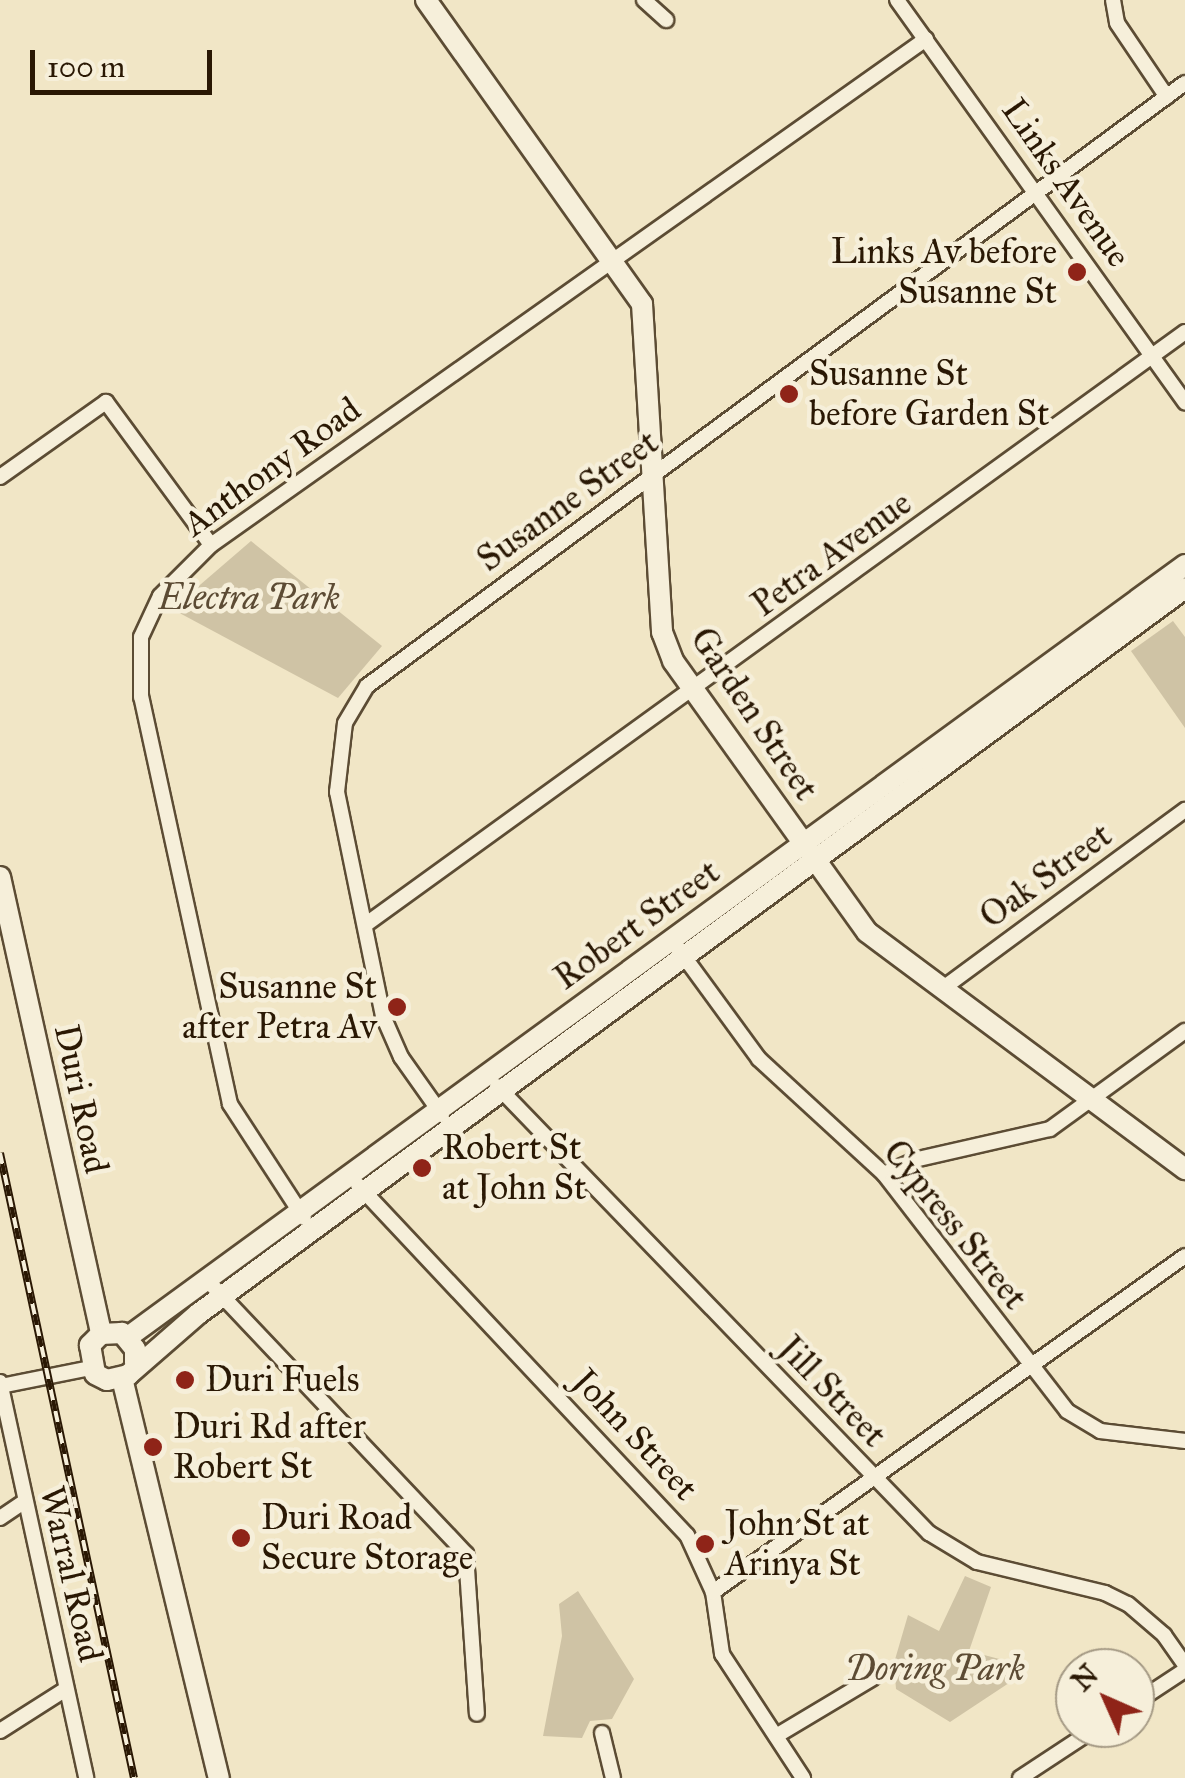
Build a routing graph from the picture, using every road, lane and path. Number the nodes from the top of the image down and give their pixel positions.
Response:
1 (426, 0) edge
2 (644, 0) edge
3 (898, 0) edge
4 (1113, 0) edge
5 (666, 20) dead end
6 (926, 39) junction
7 (1185, 83) edge
8 (1167, 97) junction
9 (1037, 192) junction
10 (612, 262) junction
11 (1185, 332) edge
12 (1152, 357) junction
13 (1185, 402) edge
14 (0, 477) edge
15 (653, 477) junction
16 (211, 546) junction
17 (1185, 565) edge
18 (1185, 588) edge
19 (695, 692) junction
20 (1185, 810) edge
21 (809, 853) junction
22 (0, 876) edge
23 (365, 926) junction
24 (679, 949) junction
25 (942, 989) junction
26 (1185, 1031) edge
27 (494, 1083) junction
28 (1090, 1100) junction
29 (445, 1120) junction
30 (1185, 1169) edge
31 (884, 1174) junction
32 (350, 1177) junction
33 (365, 1193) junction
34 (298, 1212) junction
35 (314, 1230) junction
36 (1185, 1256) edge
37 (215, 1289) junction
38 (100, 1334) junction
39 (128, 1337) junction
40 (90, 1368) junction
41 (1030, 1369) junction
42 (128, 1371) junction
43 (0, 1384) edge
44 (1185, 1441) edge
45 (872, 1478) junction
46 (24, 1502) junction
47 (0, 1518) edge
48 (712, 1592) junction
49 (1185, 1668) edge
50 (873, 1678) dead end
51 (66, 1689) junction
52 (1155, 1689) edge
53 (476, 1714) dead end
54 (0, 1731) edge
55 (602, 1733) dead end
56 (776, 1736) junction
57 (1066, 1748) edge
58 (86, 1778) edge
59 (219, 1778) edge
60 (613, 1778) edge
61 (803, 1778) edge
62 (1020, 1778) edge

1 - 10 street, Garden Street
2 - 5 street
3 - 6 street, Links Avenue
4 - 8 street
6 - 9 street, Links Avenue
6 - 10 street, Anthony Road
7 - 8 street, Susanne Street
8 - 9 street, Susanne Street
9 - 12 street, Links Avenue
9 - 15 street, Susanne Street
10 - 15 street, Garden Street
10 - 16 street, Anthony Road
11 - 12 street, Petra Avenue
12 - 13 street, Links Avenue
12 - 19 street, Petra Avenue
14 - 16 street
15 - 19 street, Garden Street
15 - 23 street, Susanne Street
16 - 34 street, Anthony Road
17 - 21 street, Robert Street
18 - 21 street, Robert Street
19 - 21 street, Garden Street
19 - 23 street, Petra Avenue
20 - 25 street, Oak Street
21 - 24 street, Robert Street
21 - 25 street, Garden Street
22 - 38 street, Duri Road
23 - 29 street, Susanne Street
24 - 27 street, Robert Street
24 - 31 street, Cypress Street
25 - 28 street, Garden Street
26 - 28 street
27 - 29 street, Robert Street
27 - 45 street, Jill Street
28 - 30 street, Garden Street
28 - 31 street
29 - 32 street, Robert Street
29 - 33 street, Robert Street
31 - 41 street, Cypress Street
32 - 33 street, John Street
32 - 34 street, Robert Street
33 - 35 street, Robert Street
33 - 48 street, John Street
34 - 35 street, Anthony Road
34 - 37 street, Robert Street
35 - 37 street, Robert Street
36 - 41 street
37 - 39 street, Robert Street
37 - 42 street, Robert Street
37 - 53 street
38 - 39 street
38 - 40 street
39 - 42 street
40 - 42 street
40 - 43 street
41 - 44 street, Cypress Street
41 - 45 street
42 - 59 street
43 - 46 street, Warral Road
45 - 48 street
45 - 49 street, Jill Street
46 - 47 street
46 - 51 street, Warral Road
48 - 56 street, John Street
49 - 52 street
50 - 56 street
51 - 54 street
51 - 58 street, Warral Road
55 - 60 street
56 - 61 street, John Street
57 - 62 street

